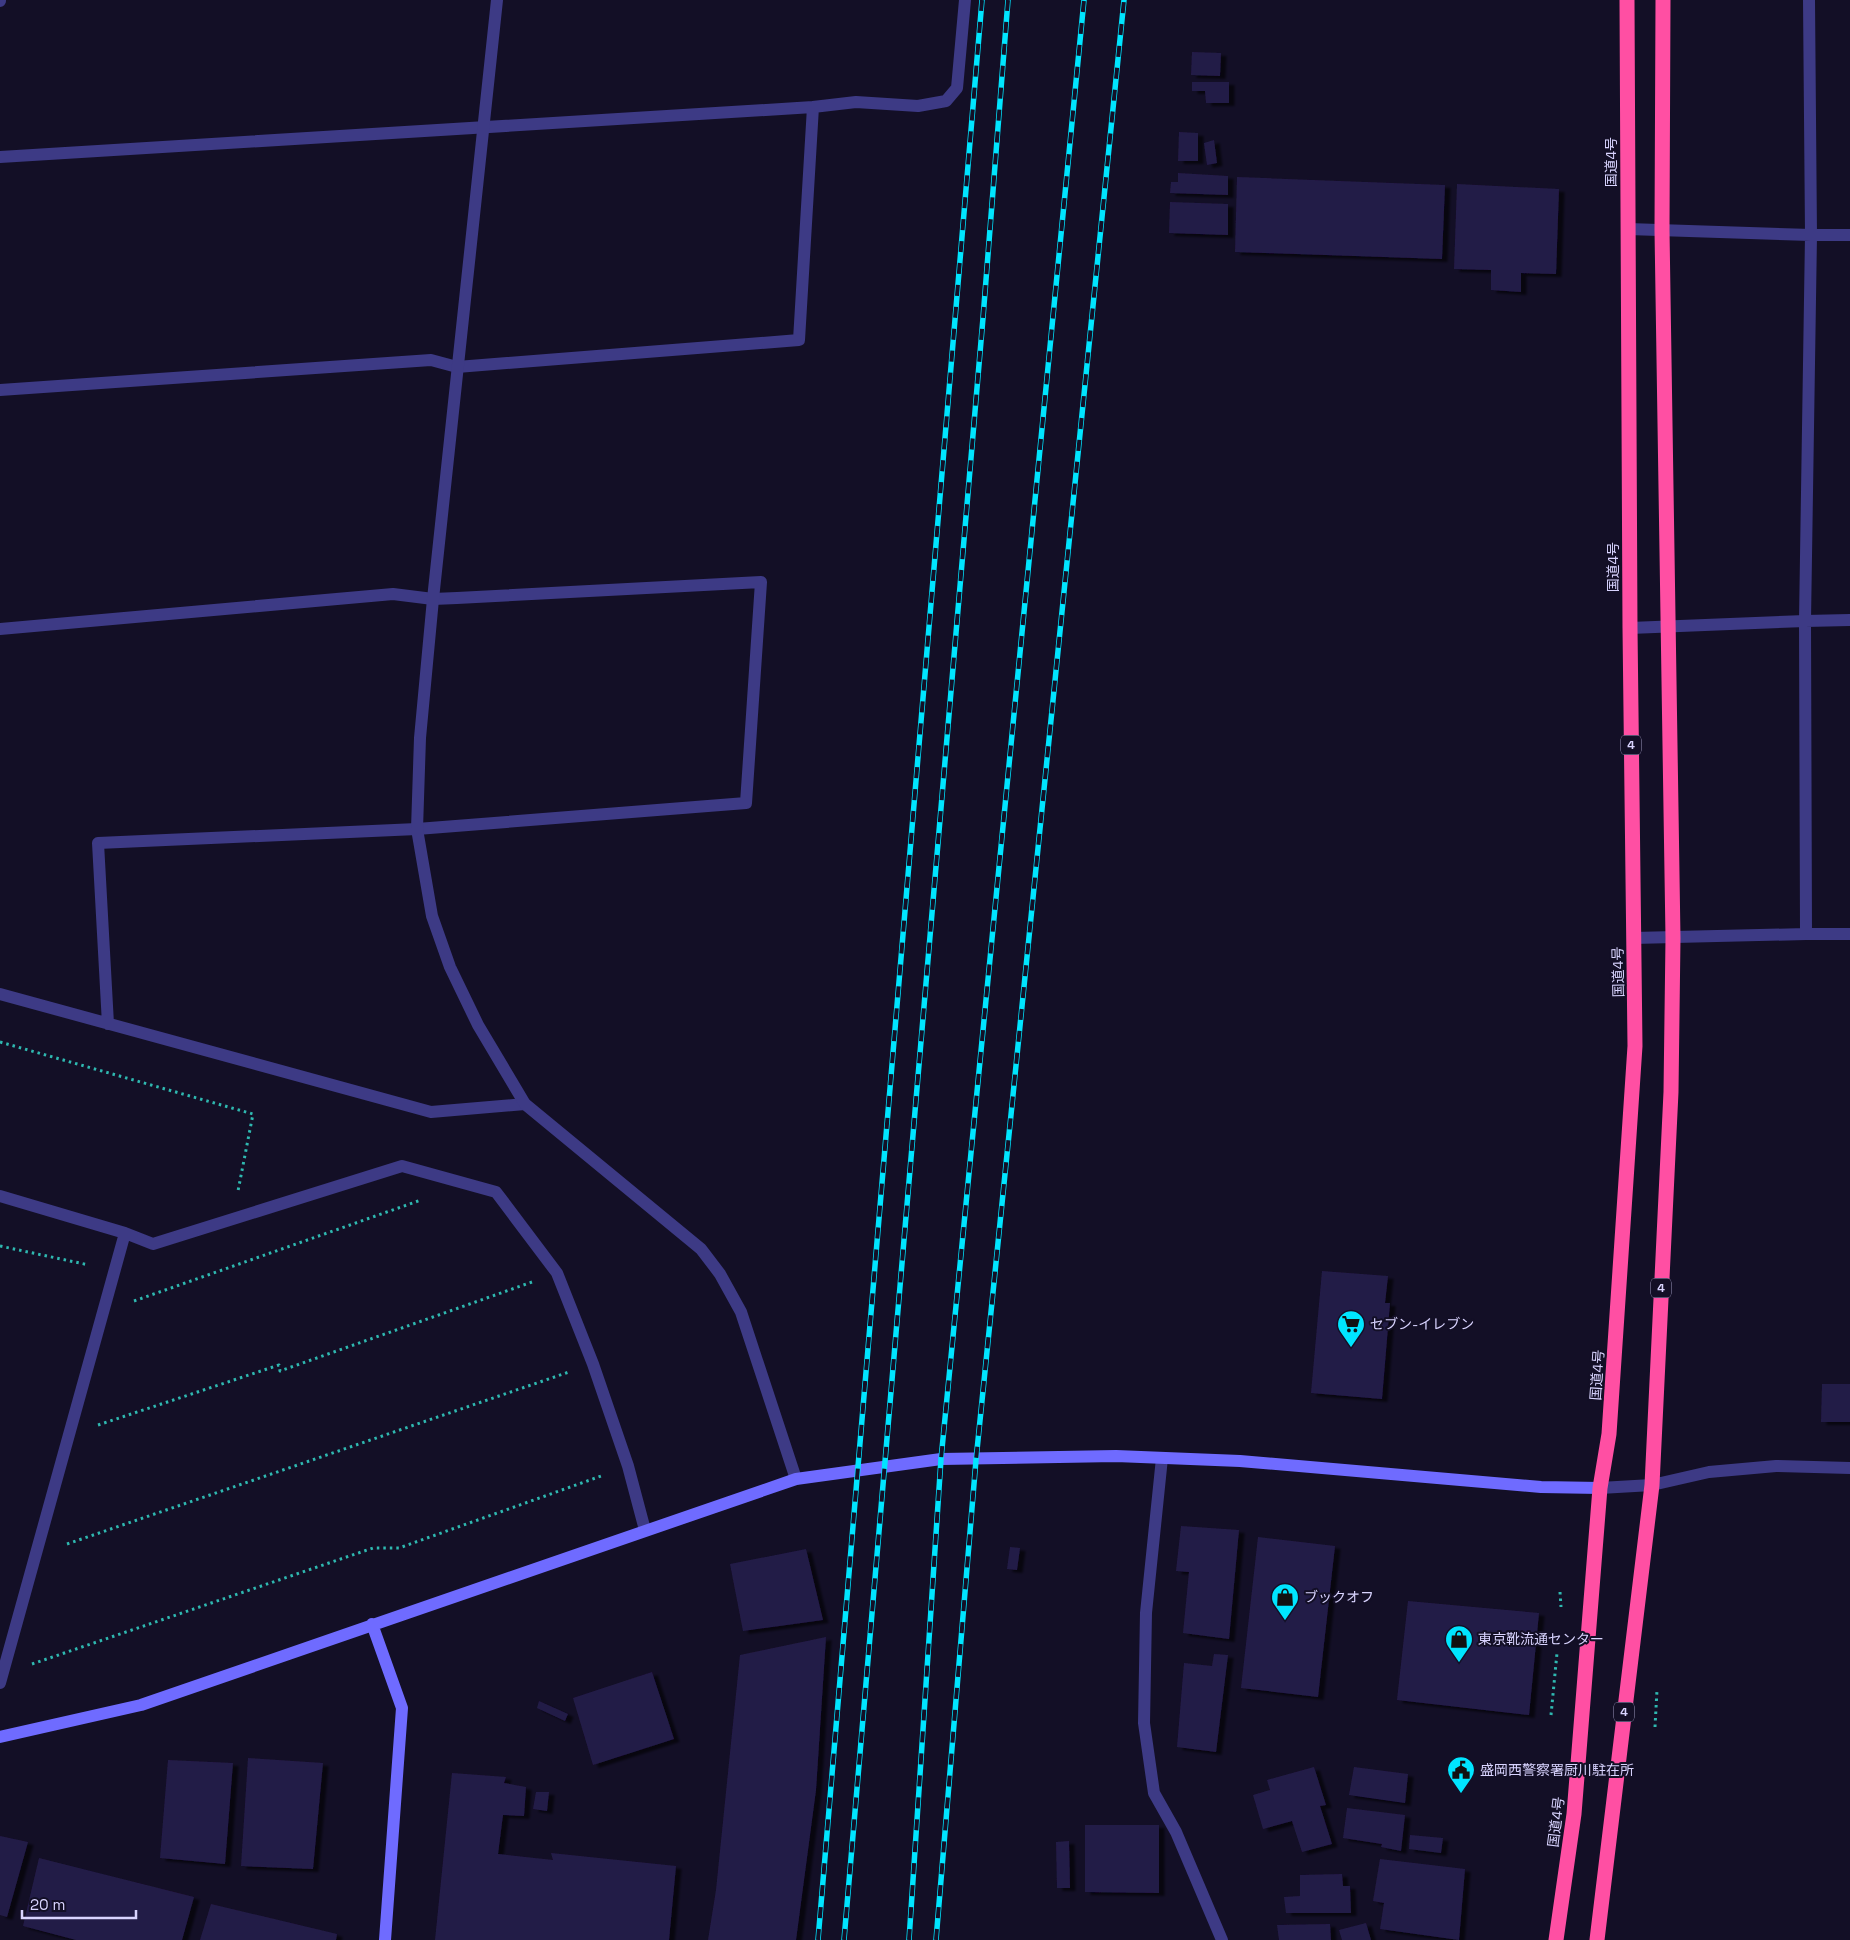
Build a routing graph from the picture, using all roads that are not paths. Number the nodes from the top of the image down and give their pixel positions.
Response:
1 (498, 0) edge
2 (965, 0) edge
3 (1627, 0) edge
4 (1662, 0) edge
5 (1809, 0) edge
6 (813, 107) junction
7 (483, 127) junction
8 (0, 157) edge
9 (1628, 229) junction
10 (1662, 230) junction
11 (1810, 235) junction
12 (1850, 235) edge
13 (457, 366) junction
14 (0, 390) edge
15 (432, 599) junction
16 (1850, 620) edge
17 (1805, 621) junction
18 (1668, 627) junction
19 (1630, 628) junction
20 (0, 629) edge
21 (416, 828) junction
22 (1806, 934) junction
23 (1850, 934) edge
24 (1633, 938) junction
25 (1673, 938) junction
26 (0, 994) edge
27 (108, 1024) junction
28 (525, 1104) junction
29 (0, 1196) edge
30 (125, 1233) junction
31 (1162, 1458) junction
32 (1850, 1468) edge
33 (796, 1479) junction
34 (1652, 1485) junction
35 (1600, 1488) junction
36 (645, 1530) junction
37 (372, 1624) junction
38 (1, 1679) edge
39 (0, 1737) edge
40 (385, 1940) edge
41 (1222, 1940) edge
42 (1556, 1940) edge
43 (1596, 1940) edge

1 - 7 street
2 - 6 street
3 - 9 highway, 国道4号 / 4
4 - 10 highway, 4
5 - 11 street
6 - 7 street
6 - 13 street
7 - 8 street
7 - 13 street
9 - 10 street
9 - 19 highway, 国道4号 / 4
10 - 11 street
10 - 18 highway, 4
11 - 12 street
11 - 17 street
13 - 14 street
13 - 15 street
15 - 20 street
15 - 21 street
15 - 21 street
16 - 17 street
17 - 18 street
17 - 22 street
18 - 19 street
18 - 25 highway, 4
19 - 24 highway, 国道4号 / 4
21 - 27 street
21 - 28 street
22 - 23 street
22 - 25 street
24 - 25 street
24 - 35 highway, 国道4号 / 4
25 - 34 highway, 4
26 - 27 street
27 - 28 street
28 - 33 street
29 - 30 street
30 - 36 street
30 - 38 street
31 - 33 street
31 - 35 street
31 - 41 street
32 - 34 street
33 - 36 street
34 - 35 street
34 - 43 highway, 4
35 - 42 highway, 国道4号 / 4
36 - 37 street
37 - 39 street
37 - 40 street

